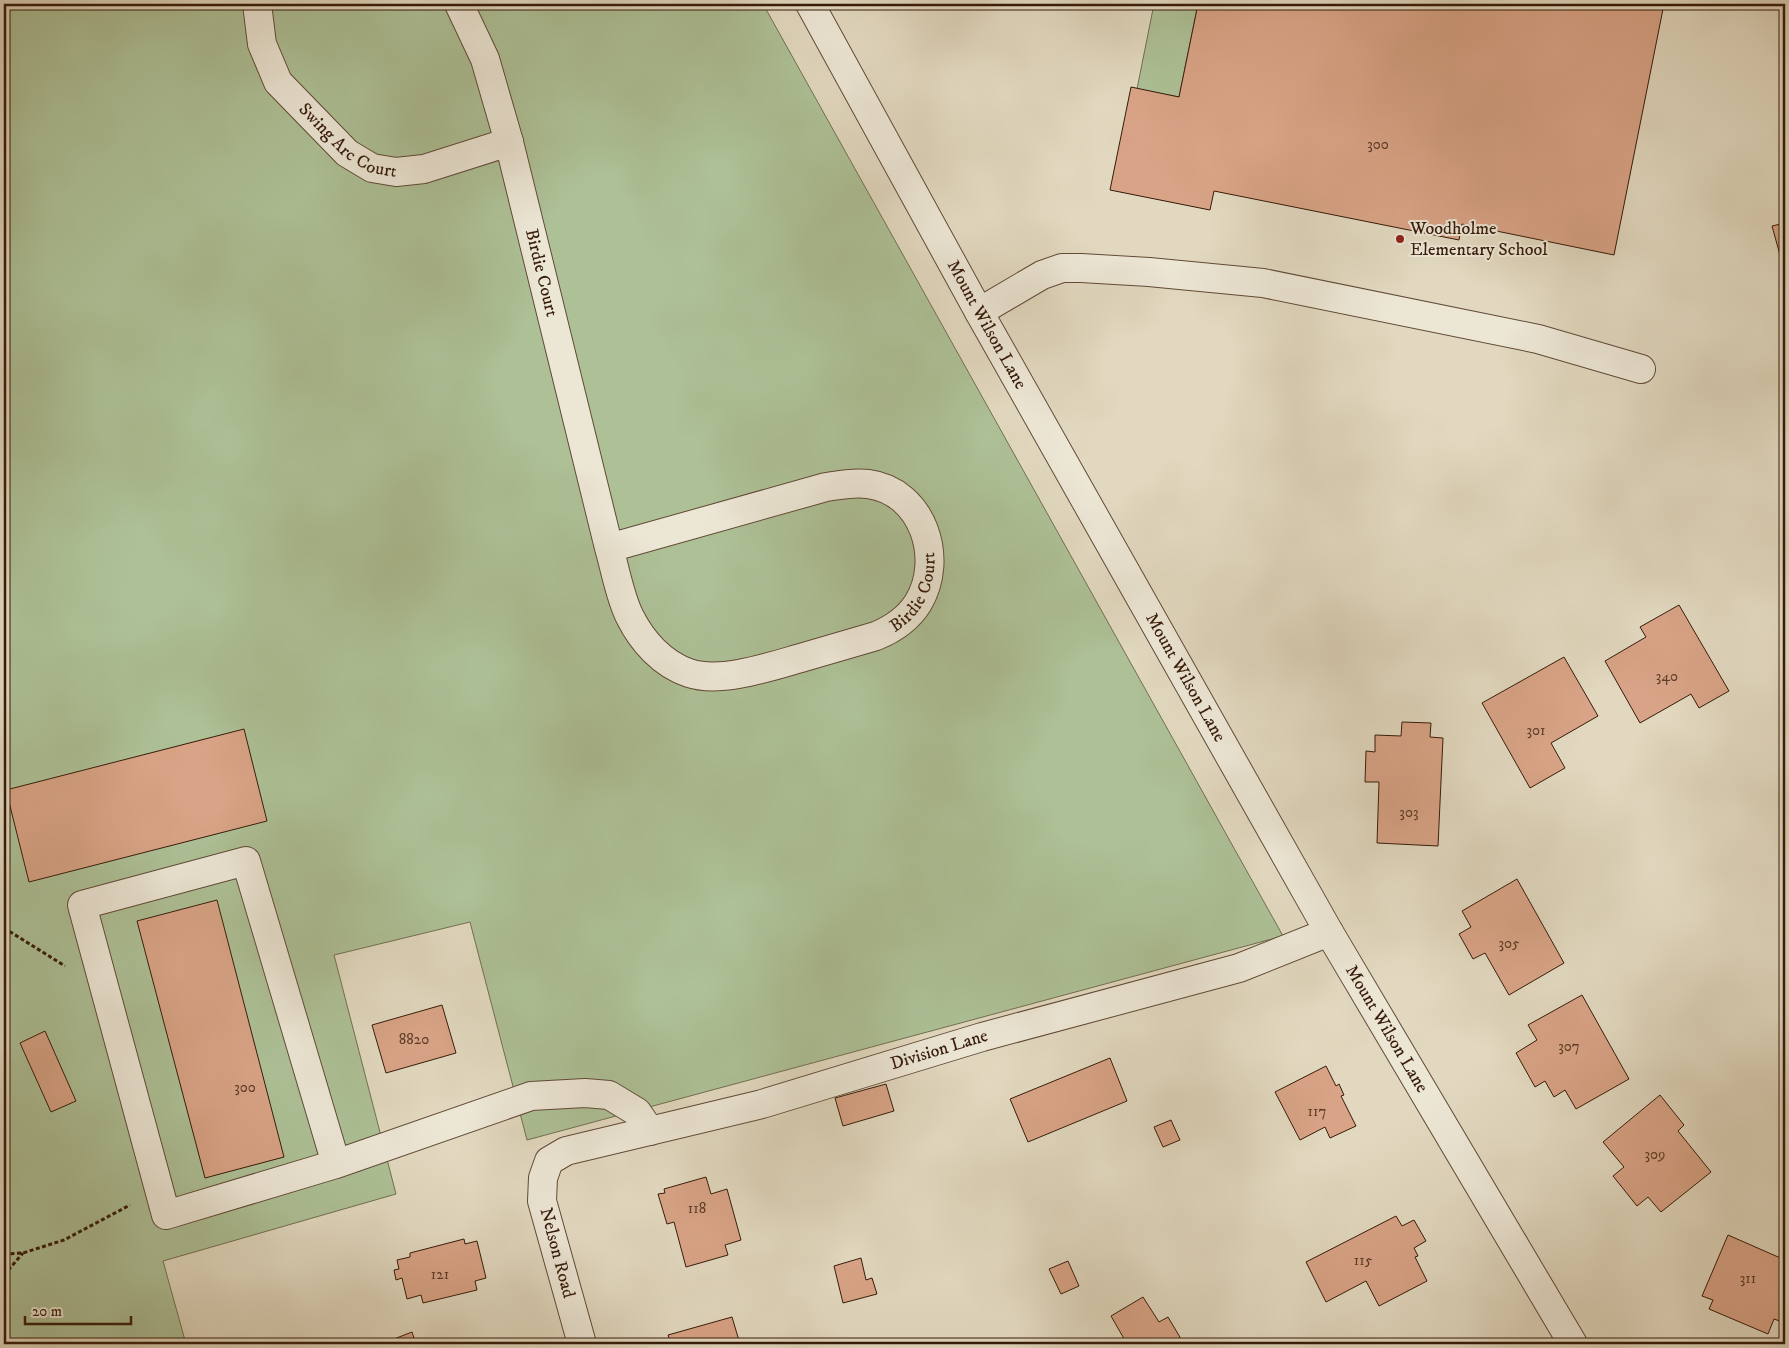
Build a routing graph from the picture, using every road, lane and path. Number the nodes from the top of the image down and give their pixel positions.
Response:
1 (257, 4) edge
2 (458, 4) edge
3 (810, 4) edge
4 (509, 142) junction
5 (979, 312) junction
6 (1641, 369) dead end
7 (609, 548) junction
8 (4, 928) edge
9 (1329, 932) junction
10 (105, 989) junction
11 (650, 1132) junction
12 (549, 1161) joint
13 (336, 1164) junction
14 (159, 1189) junction
15 (23, 1253) junction
16 (4, 1254) edge
17 (4, 1275) edge
18 (582, 1344) edge
19 (1574, 1344) edge

1 - 4 street, Swing Arc Court
2 - 4 street, Birdie Court
3 - 5 street, Mount Wilson Lane
4 - 7 street, Birdie Court
5 - 6 street
5 - 9 street, Mount Wilson Lane
7 - 7 street, Birdie Court
8 - 10 path
9 - 11 street, Division Lane
9 - 19 street, Mount Wilson Lane
10 - 13 street
10 - 14 street
11 - 12 street, Division Lane
11 - 13 street
12 - 18 street, Nelson Road
13 - 14 street
14 - 15 path
15 - 16 path
15 - 17 path

